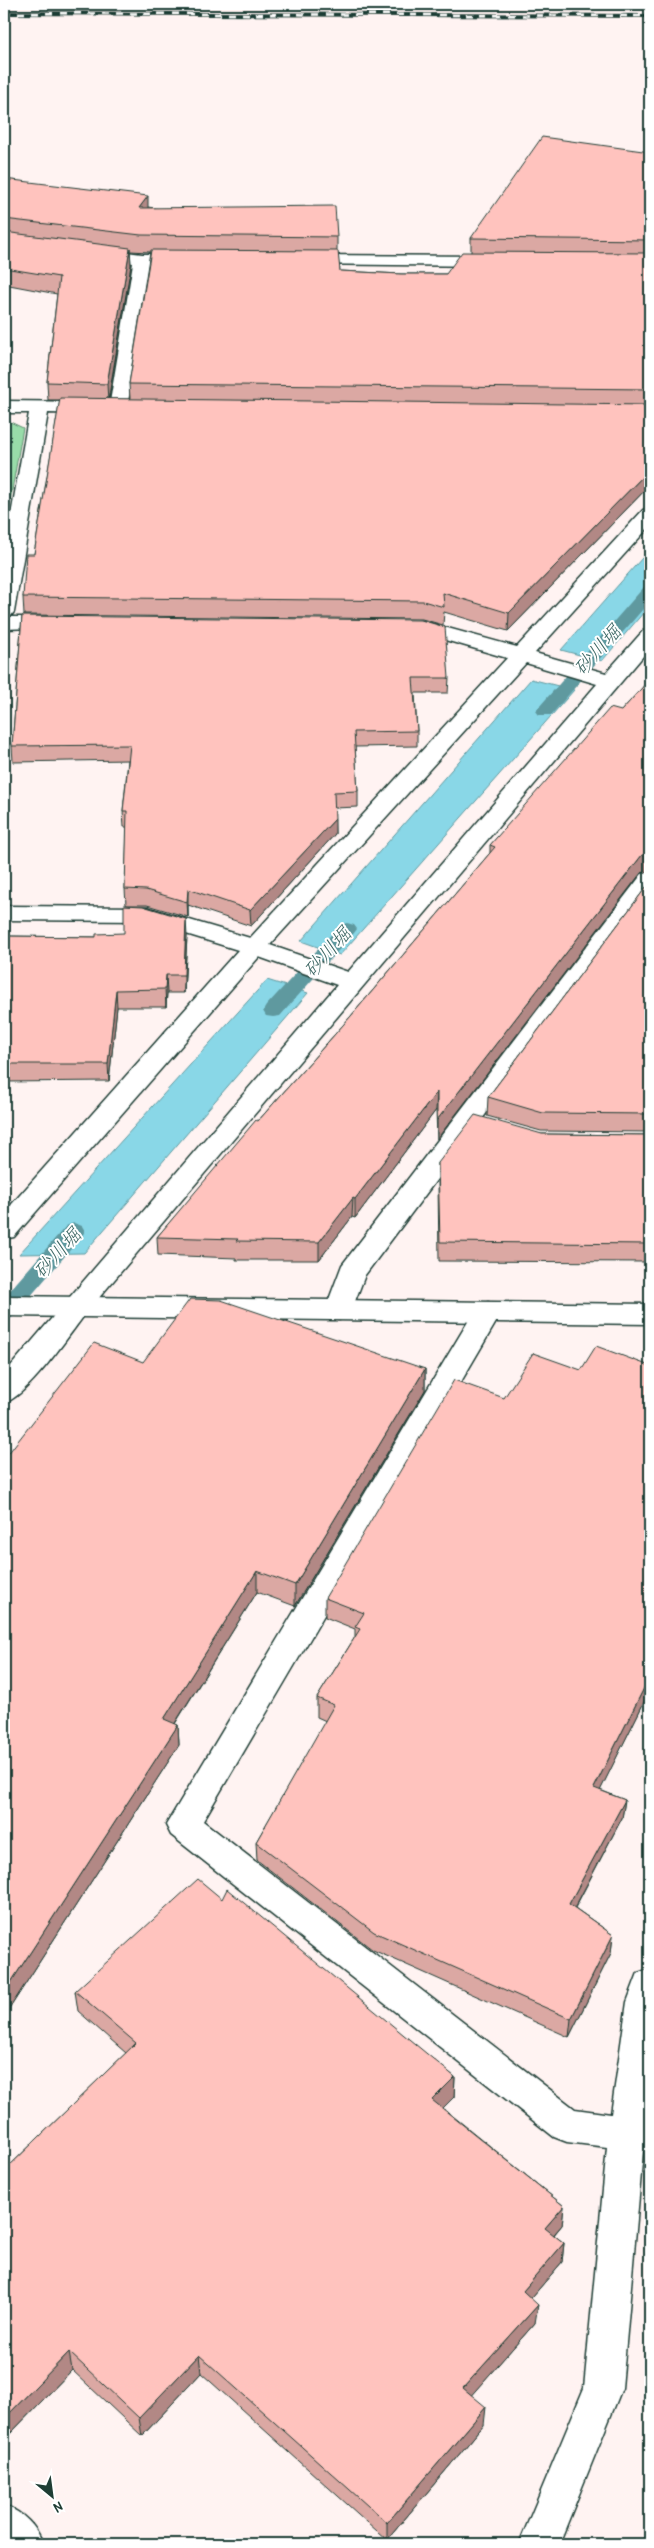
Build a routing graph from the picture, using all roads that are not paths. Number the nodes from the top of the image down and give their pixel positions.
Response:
1 (78, 251) edge
2 (142, 259) junction
3 (202, 259) edge
4 (282, 260) edge
5 (511, 262) edge
6 (4, 408) edge
7 (39, 408) junction
8 (118, 408) junction
9 (138, 408) edge
10 (650, 514) edge
11 (4, 612) edge
12 (4, 623) edge
13 (73, 624) edge
14 (392, 627) edge
15 (650, 635) edge
16 (520, 656) junction
17 (610, 681) junction
18 (650, 879) edge
19 (4, 913) edge
20 (256, 948) junction
21 (352, 982) junction
22 (468, 1121) junction
23 (495, 1129) edge
24 (4, 1230) edge
25 (4, 1306) edge
26 (76, 1306) junction
27 (339, 1310) junction
28 (488, 1312) junction
29 (650, 1314) edge
30 (4, 1392) edge
31 (650, 1984) edge
32 (639, 2133) edge
33 (4, 2525) edge
34 (23, 2544) edge
35 (539, 2544) edge

1 - 2 street
2 - 3 street
2 - 8 street
4 - 5 street
6 - 7 street
7 - 8 street
7 - 11 street
8 - 9 street
10 - 16 street
12 - 13 street
14 - 16 street
15 - 17 street
16 - 17 street
16 - 20 street
17 - 21 street
18 - 22 street
19 - 20 street
20 - 21 street
20 - 24 street
21 - 26 street
22 - 23 street
22 - 27 street
25 - 26 street
26 - 27 street
26 - 30 street
27 - 28 street
28 - 29 street
28 - 32 street
31 - 32 street
32 - 35 street
33 - 34 street

